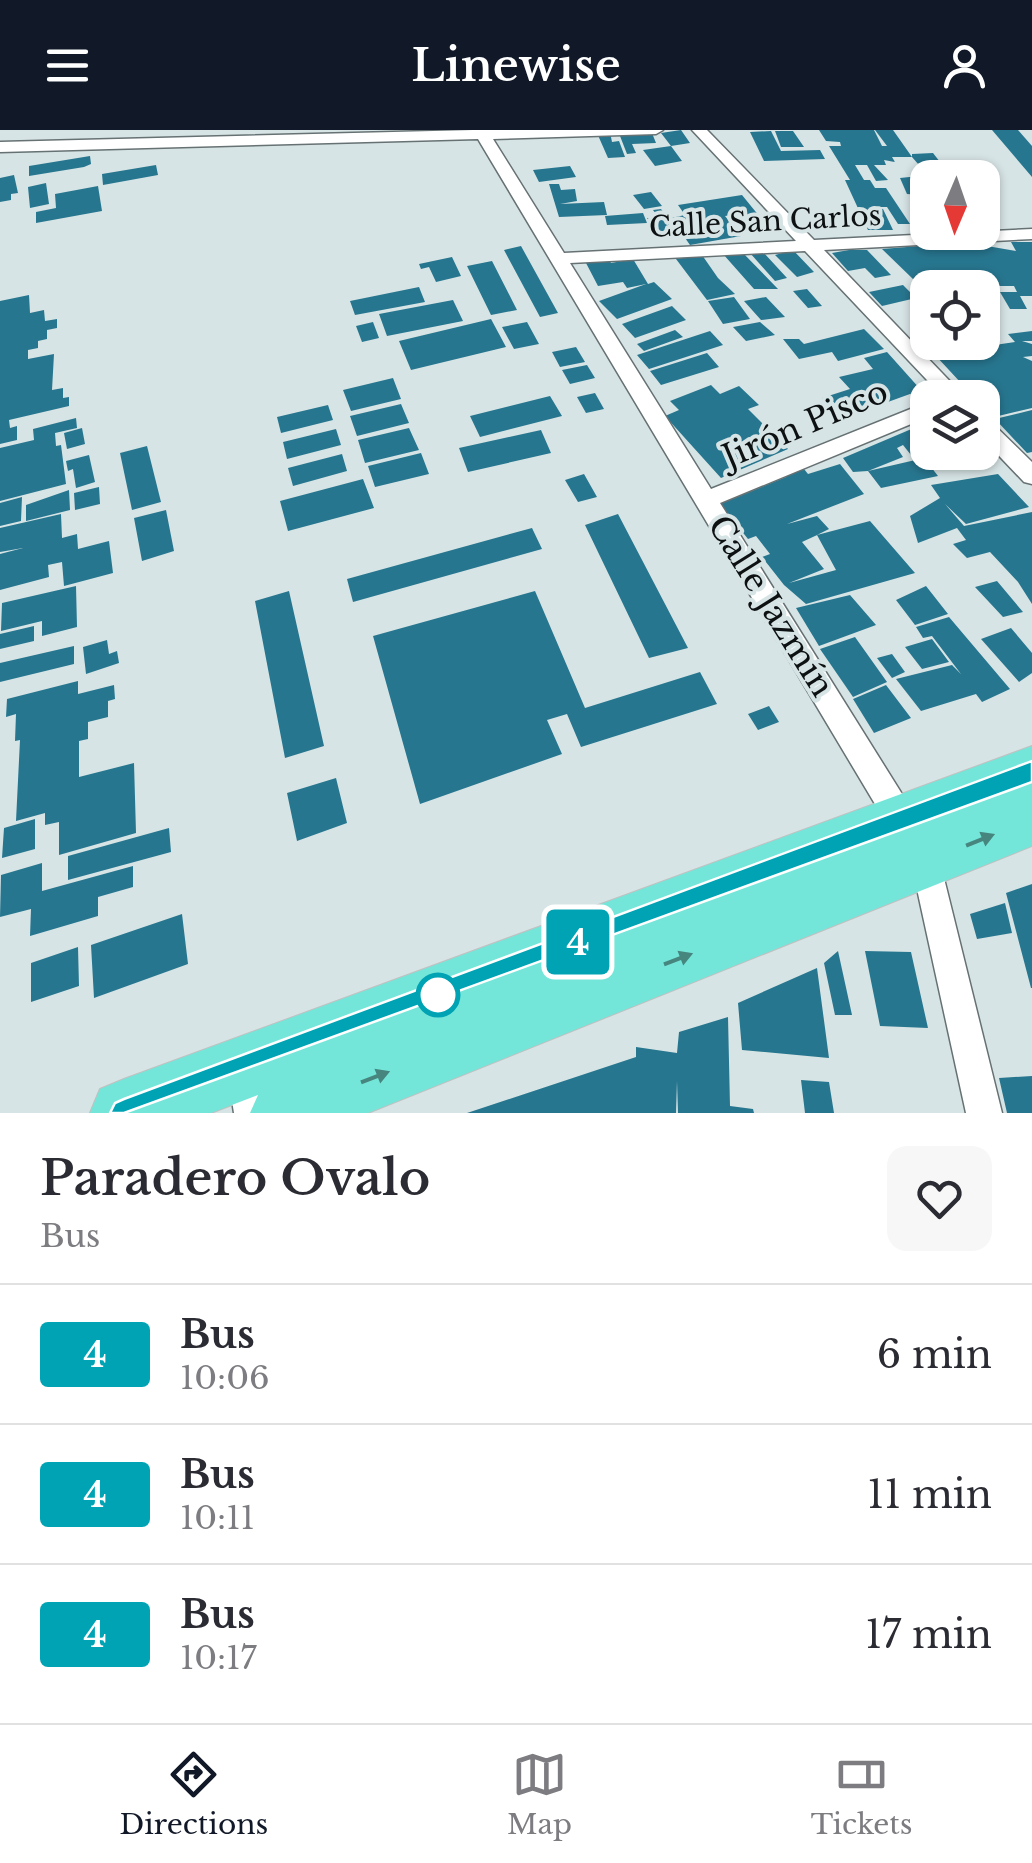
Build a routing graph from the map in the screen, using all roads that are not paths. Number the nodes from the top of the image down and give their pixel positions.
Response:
1 (656, 130) edge
2 (699, 130) edge
3 (481, 133) edge
4 (0, 147) edge
5 (1032, 234) edge
6 (809, 246) junction
7 (560, 258) junction
8 (939, 380) edge
9 (910, 415) edge
10 (1000, 443) edge
11 (1032, 476) edge
12 (706, 500) junction
13 (1032, 771) edge
14 (1032, 819) edge
15 (915, 840) junction
16 (248, 1091) edge
17 (124, 1113) edge
18 (284, 1113) edge
19 (984, 1113) edge

1 - 3 street
2 - 6 street
3 - 4 street
3 - 7 street, Calle Jazmín
5 - 6 street, Calle San Carlos
6 - 7 street, Calle San Carlos
6 - 8 street
7 - 12 street, Calle Jazmín
9 - 12 street, Jirón Pisco
10 - 11 street
12 - 15 street, Calle Jazmín
13 - 15 highway
15 -> 14 highway
15 - 16 highway
18 -> 15 highway
15 - 19 street, Calle Jazmín
16 - 17 highway

